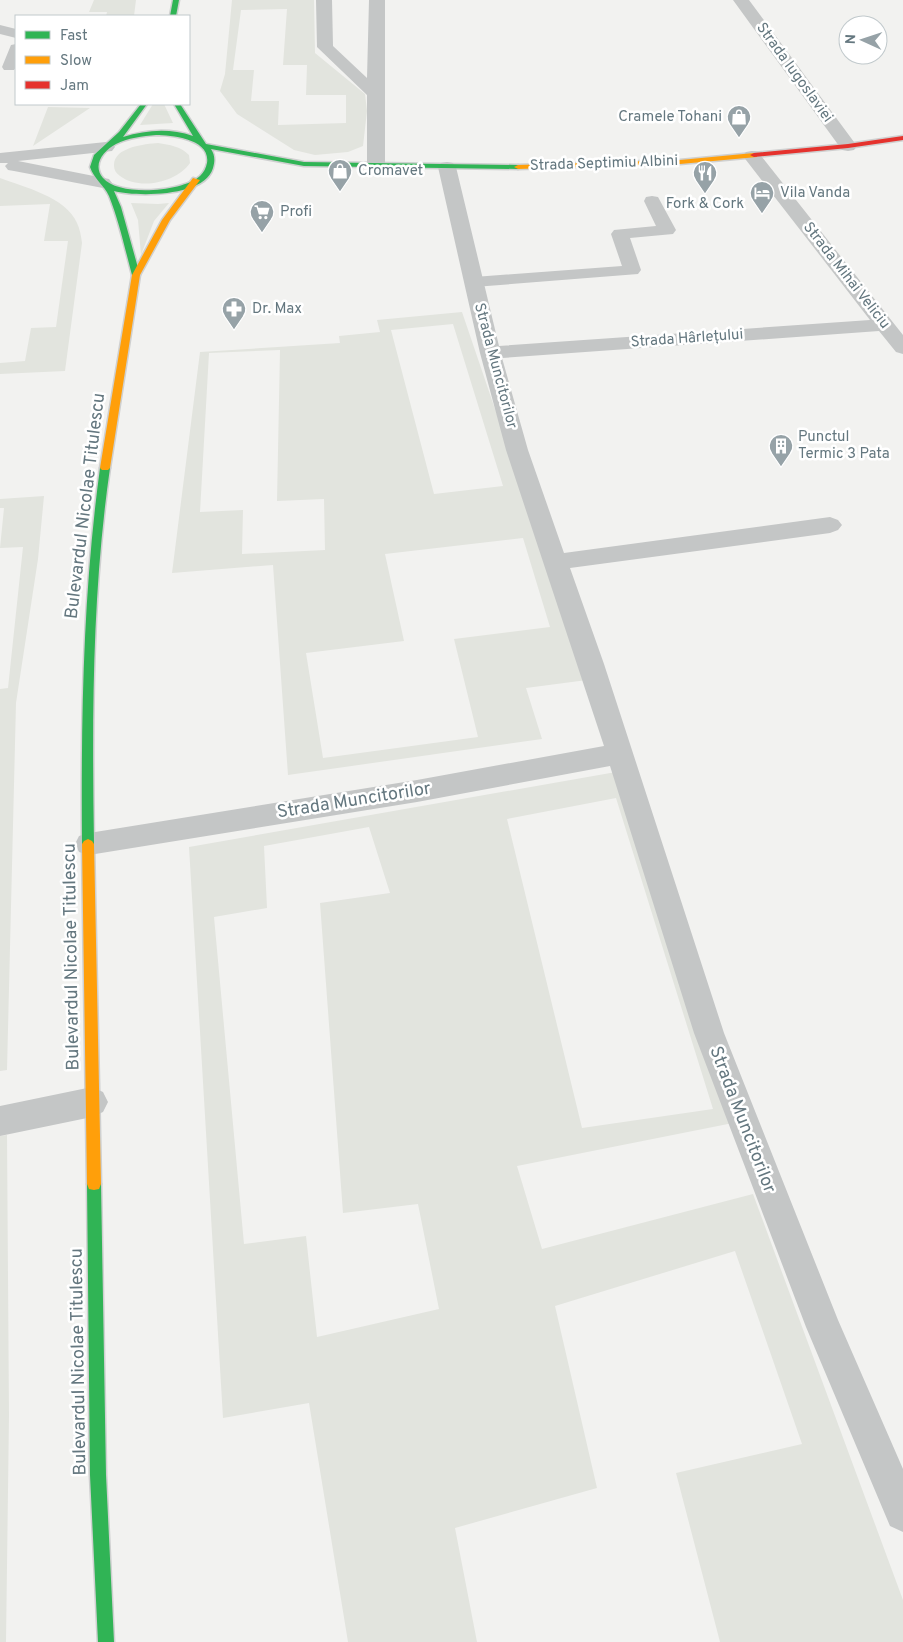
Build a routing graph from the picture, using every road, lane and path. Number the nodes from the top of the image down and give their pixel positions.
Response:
1 (176, 0) edge
2 (324, 0) edge
3 (378, 0) edge
4 (741, 0) edge
5 (173, 15) edge
6 (0, 29) edge
7 (15, 34) edge
8 (15, 50) edge
9 (8, 67) dead end
10 (375, 94) junction
11 (143, 105) edge
12 (178, 105) edge
13 (903, 138) edge
14 (202, 144) junction
15 (109, 145) junction
16 (848, 146) junction
17 (752, 156) junction
18 (0, 158) edge
19 (0, 164) edge
20 (304, 164) junction
21 (376, 166) junction
22 (447, 167) junction
23 (269, 168) dead end
24 (218, 174) dead end
25 (199, 178) junction
26 (105, 184) junction
27 (652, 201) dead end
28 (136, 275) junction
29 (474, 282) junction
30 (884, 325) junction
31 (903, 348) edge
32 (490, 353) junction
33 (830, 525) dead end
34 (556, 562) junction
35 (619, 754) junction
36 (89, 844) junction
37 (92, 1102) junction
38 (0, 1122) edge
39 (895, 1475) edge
40 (903, 1513) edge
41 (106, 1642) edge

1 - 5 main road
2 - 10 street
3 - 10 street
4 - 16 street, Strada Iugoslaviei
6 - 7 lane
8 - 9 lane
10 - 21 street
11 - 15 main road
12 - 14 main road
13 - 16 main road, Strada Septimiu Albini
14 - 15 main road, Strada Septimiu Albini
14 - 20 main road, Strada Septimiu Albini
14 - 25 main road, Bulevardul Nicolae Titulescu
15 - 18 street
15 - 26 main road, Bulevardul Nicolae Titulescu
16 - 17 main road, Strada Septimiu Albini
17 - 22 main road, Strada Septimiu Albini
17 - 30 street, Strada Mihai Veliciu
19 - 26 street
20 - 21 main road, Strada Septimiu Albini
20 - 23 main road, Strada Septimiu Albini
21 - 22 main road, Strada Septimiu Albini
22 - 29 street, Strada Muncitorilor
24 - 25 main road
25 - 26 main road
25 - 28 main road, Bulevardul Nicolae Titulescu
26 - 28 main road, Bulevardul Nicolae Titulescu
27 - 29 lane
28 - 36 main road, Bulevardul Nicolae Titulescu
29 - 32 street, Strada Muncitorilor
30 - 31 street, Strada Mihai Veliciu
30 - 32 street, Strada Hârlețului
32 - 34 street, Strada Muncitorilor
33 - 34 street
34 - 35 street, Strada Muncitorilor
35 - 36 street, Strada Muncitorilor
35 - 39 street, Strada Muncitorilor
36 - 37 main road, Bulevardul Nicolae Titulescu
37 - 38 street
37 - 41 main road, Bulevardul Nicolae Titulescu
39 - 40 street, Strada Muncitorilor

